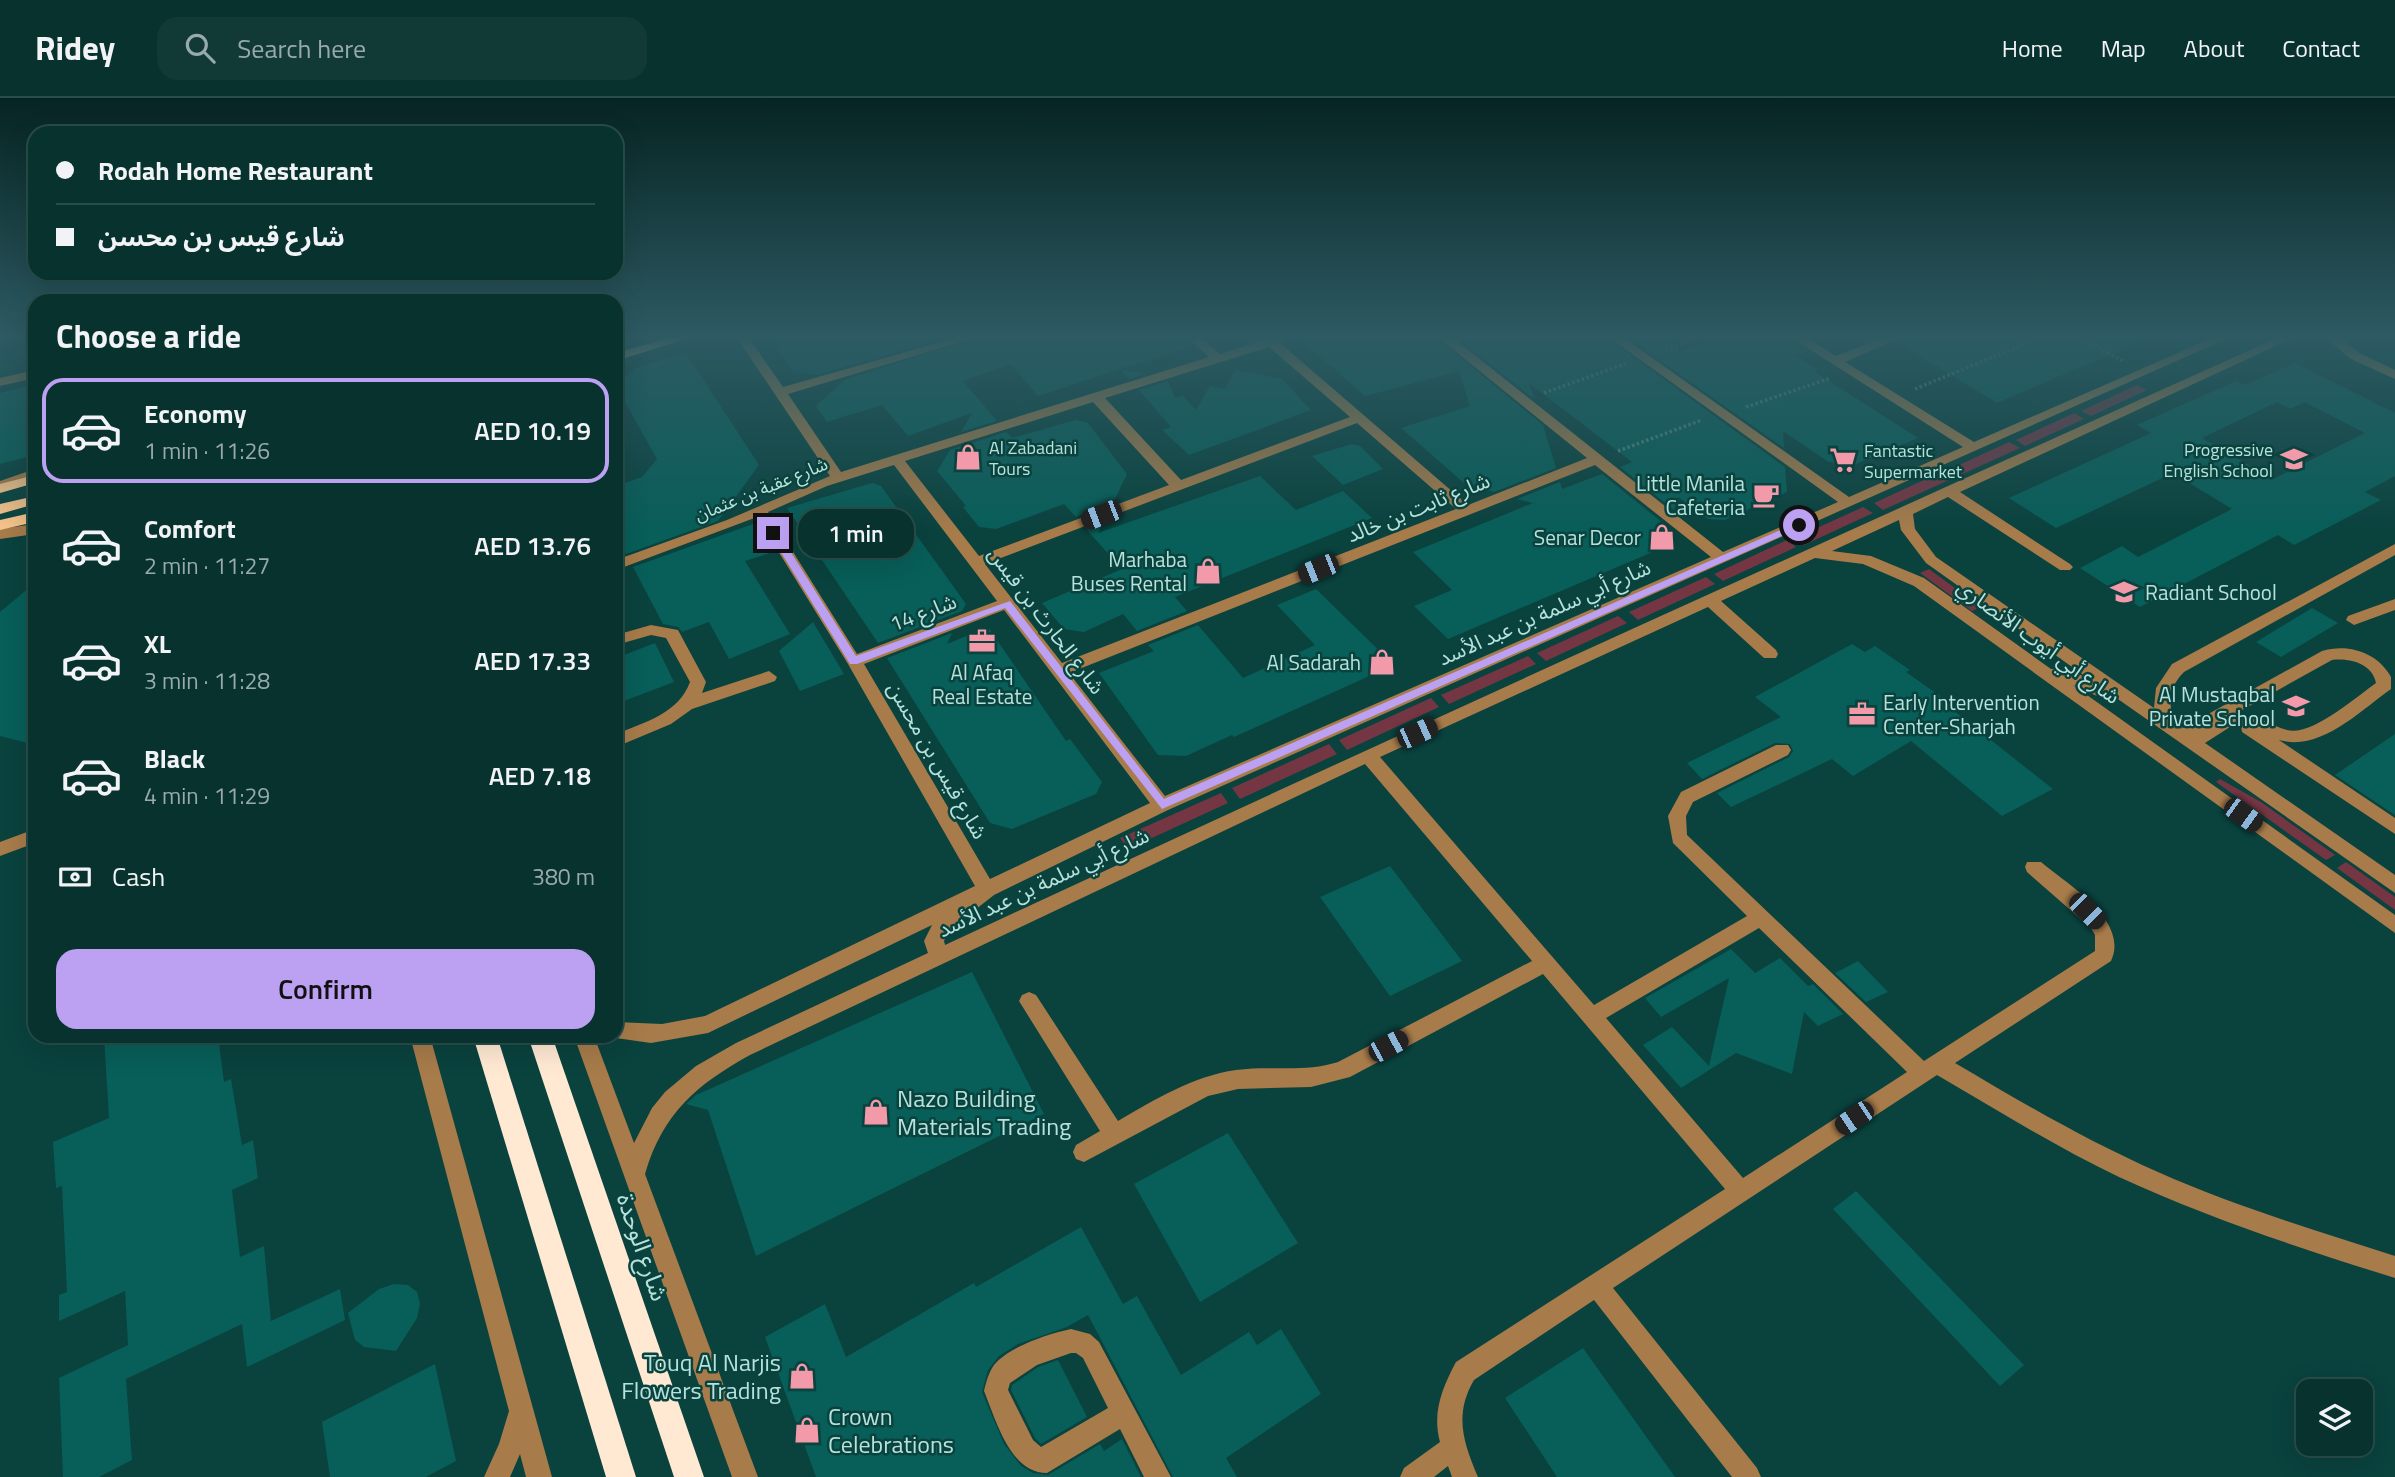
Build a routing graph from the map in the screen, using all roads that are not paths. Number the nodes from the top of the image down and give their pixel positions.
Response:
1 (788, 402) edge
2 (1079, 402) edge
3 (1101, 402) edge
4 (1343, 402) edge
5 (1527, 402) edge
6 (1707, 402) edge
7 (1901, 402) edge
8 (2078, 402) edge
9 (2144, 402) edge
10 (1359, 418) junction
11 (1975, 448) junction
12 (1597, 458) junction
13 (898, 461) junction
14 (28, 476) edge
15 (838, 478) junction
16 (28, 481) edge
17 (1178, 486) junction
18 (0, 488) edge
19 (1948, 491) junction
20 (28, 502) edge
21 (1849, 503) junction
22 (0, 509) edge
23 (1465, 510) junction
24 (760, 511) junction
25 (1905, 511) junction
26 (28, 519) edge
27 (0, 525) edge
28 (28, 530) edge
29 (0, 534) edge
30 (2393, 552) edge
31 (1811, 554) junction
32 (1723, 559) junction
33 (623, 562) edge
34 (977, 562) junction
35 (2065, 567) dead end
36 (1710, 600) junction
37 (1007, 603) junction
38 (2395, 604) edge
39 (2354, 620) dead end
40 (623, 638) edge
41 (1770, 654) dead end
42 (853, 661) junction
43 (1058, 671) junction
44 (2048, 675) junction
45 (769, 677) dead end
46 (687, 705) junction
47 (2236, 720) junction
48 (623, 738) edge
49 (2187, 740) junction
50 (1782, 750) dead end
51 (1368, 755) junction
52 (1162, 805) junction
53 (2395, 827) edge
54 (28, 839) edge
55 (0, 849) edge
56 (2034, 867) dead end
57 (2395, 885) edge
58 (987, 890) junction
59 (1761, 918) junction
60 (2395, 925) edge
61 (939, 956) junction
62 (1546, 963) junction
63 (1029, 1000) dead end
64 (1591, 1016) junction
65 (623, 1032) edge
66 (421, 1043) edge
67 (487, 1043) edge
68 (542, 1043) edge
69 (587, 1043) edge
70 (1929, 1068) junction
71 (1115, 1136) junction
72 (1084, 1152) dead end
73 (634, 1175) junction
74 (1742, 1193) junction
75 (2395, 1267) edge
76 (1597, 1286) junction
77 (521, 1411) junction
78 (1123, 1413) junction
79 (1452, 1448) junction
80 (497, 1477) edge
81 (539, 1477) edge
82 (621, 1477) edge
83 (689, 1477) edge
84 (745, 1477) edge
85 (1158, 1477) edge
86 (1413, 1477) edge
87 (1465, 1477) edge
88 (1748, 1477) edge

1 - 15 street
2 - 13 street, شارع عقبة بن عثمان
3 - 17 street
4 - 10 street
5 - 12 street
6 - 21 street
7 - 11 street
8 - 11 street, شارع أبي سلمة بن عبد الأسد
9 - 19 street, شارع أبي سلمة بن عبد الأسد
10 - 17 street
10 - 23 street
11 - 21 street, شارع أبي سلمة بن عبد الأسد
12 - 23 street, شارع ثابت بن خالد
12 - 32 street
13 - 15 street, شارع عقبة بن عثمان
13 - 34 street, شارع الحارث بن قيس
14 - 18 street
15 - 24 street, شارع عقبة بن عثمان
16 - 18 main road
17 - 34 street
19 - 25 street, شارع أبي سلمة بن عبد الأسد
19 - 35 street
20 - 22 main road
21 - 32 street, شارع أبي سلمة بن عبد الأسد
23 - 43 street, شارع ثابت بن خالد
24 - 33 street, شارع عقبة بن عثمان
24 - 42 street, شارع قيس بن محسن
25 - 31 street, شارع أبي سلمة بن عبد الأسد
25 - 49 street, شارع أبي أيوب الأنصاري
26 - 27 main road
28 - 29 street
30 - 49 street
31 - 36 street, شارع أبي سلمة بن عبد الأسد
31 - 44 street, شارع أبي أيوب الأنصاري
32 - 52 street, شارع أبي سلمة بن عبد الأسد
34 - 37 street, شارع الحارث بن قيس
36 - 41 street
36 - 51 street, شارع أبي سلمة بن عبد الأسد
37 - 42 street, شارع 14
37 - 43 street, شارع الحارث بن قيس
38 - 39 street
40 - 46 street
42 - 58 street, شارع قيس بن محسن
43 - 52 street, شارع الحارث بن قيس
44 - 49 street
44 - 60 street, شارع أبي أيوب الأنصاري
45 - 46 street
46 - 48 street
47 - 49 street
47 - 49 street
47 - 53 street
49 - 57 street, شارع أبي أيوب الأنصاري
50 - 59 street
51 - 61 street, شارع أبي سلمة بن عبد الأسد
51 - 62 street
52 - 58 street, شارع أبي سلمة بن عبد الأسد
54 - 55 street
56 - 70 street
58 - 61 street
58 - 65 street, شارع أبي سلمة بن عبد الأسد
59 - 64 street
59 - 70 street
61 - 73 street, شارع أبي سلمة بن عبد الأسد
62 - 64 street
62 - 71 street
63 - 71 street
64 - 74 street
66 - 77 street
67 - 82 highway
68 - 83 highway, شارع الوحدة
69 - 73 street
70 - 74 street
70 - 75 street
71 - 72 street
73 - 84 street
74 - 76 street
76 - 79 street
76 - 88 street
77 - 80 street
77 - 81 street
78 - 78 street
78 - 85 street
79 - 86 street
79 - 87 street

